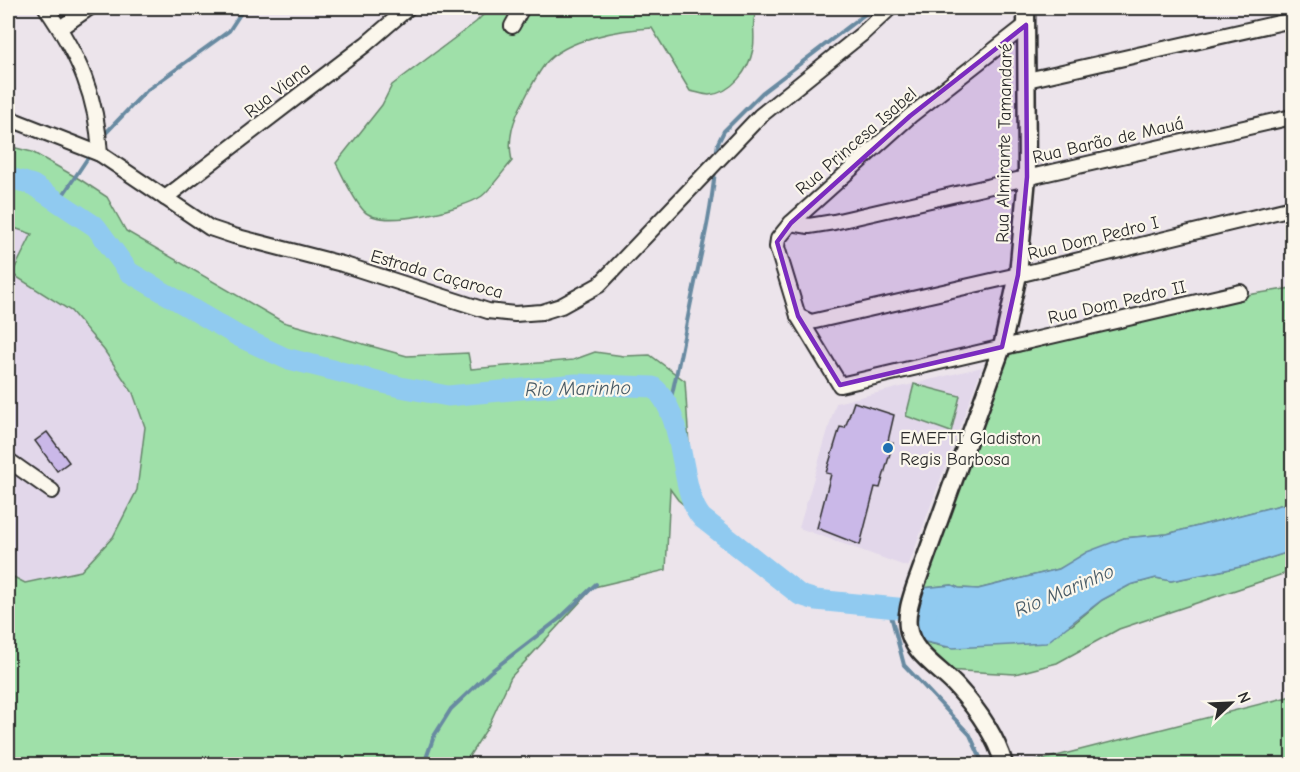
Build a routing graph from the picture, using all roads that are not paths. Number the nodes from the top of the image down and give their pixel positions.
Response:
1 (46, 8) edge
2 (89, 8) edge
3 (408, 8) edge
4 (522, 8) edge
5 (890, 8) edge
6 (1026, 8) edge
7 (1293, 20) edge
8 (1026, 25) junction
9 (512, 26) dead end
10 (60, 28) junction
11 (1027, 80) junction
12 (1293, 117) edge
13 (8, 118) edge
14 (100, 154) junction
15 (1026, 177) junction
16 (165, 198) junction
17 (1293, 207) edge
18 (791, 223) junction
19 (1018, 275) junction
20 (1240, 292) dead end
21 (798, 316) junction
22 (1002, 347) junction
23 (8, 460) edge
24 (52, 491) dead end
25 (1004, 765) edge

1 - 10 street
2 - 10 street
3 - 16 street, Rua Viana
4 - 9 street
5 - 16 street, Estrada Caçaroca
6 - 8 main road, Rua Almirante Tamandaré
7 - 11 street
8 - 11 main road, Rua Almirante Tamandaré
8 - 18 street, Rua Princesa Isabel
10 - 14 street
11 - 15 main road, Rua Almirante Tamandaré
12 - 15 street, Rua Barão de Mauá
13 - 14 street, Estrada Caçaroca
14 - 16 street, Estrada Caçaroca
15 - 18 street, Rua Barão de Mauá
15 - 19 main road, Rua Almirante Tamandaré
17 - 19 street, Rua Dom Pedro I
18 - 21 street, Rua Princesa Isabel
19 - 21 street, Rua Dom Pedro I
19 - 22 main road, Rua Almirante Tamandaré
20 - 22 street, Rua Dom Pedro II
21 - 22 street, Rua Dom Pedro II
22 - 25 main road, Rua Almirante Tamandaré
23 - 24 street

